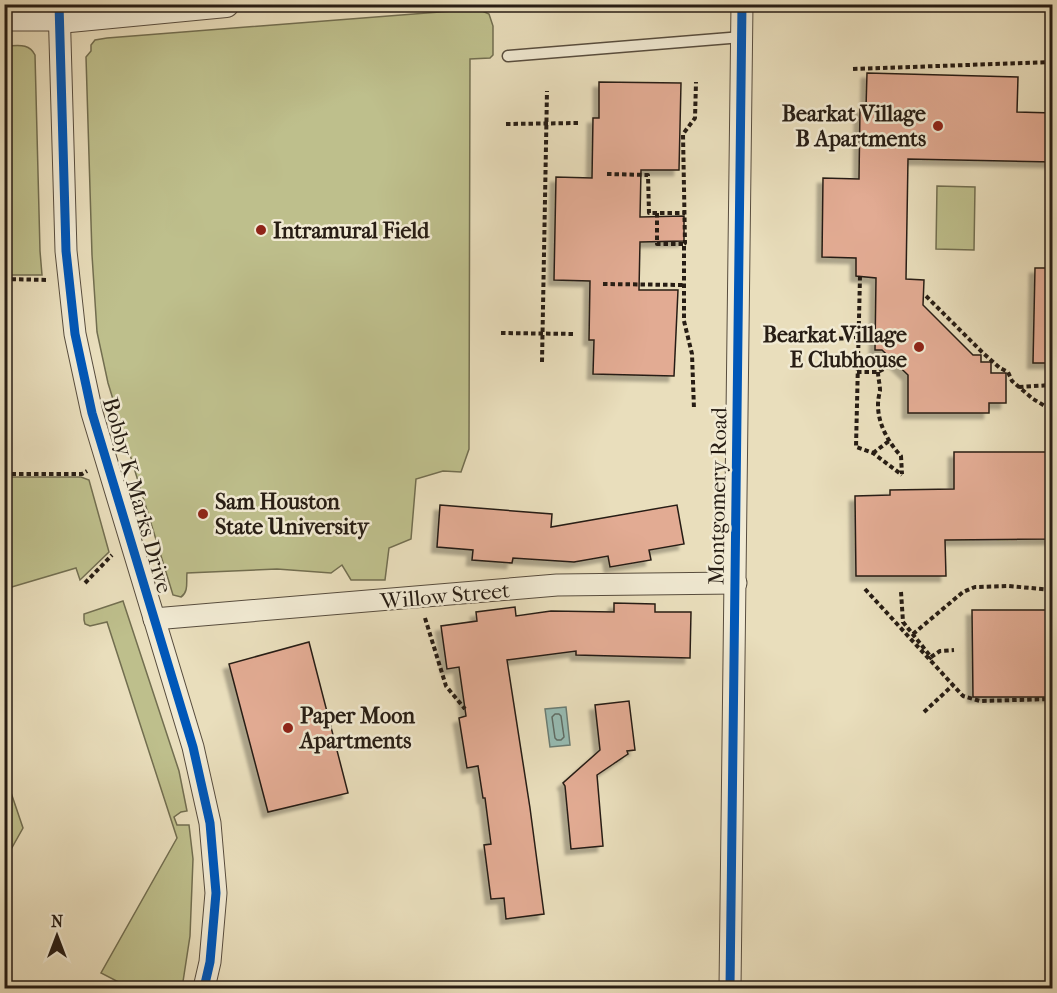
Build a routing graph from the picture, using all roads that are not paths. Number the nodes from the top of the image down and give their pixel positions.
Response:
1 (226, 4) edge
2 (742, 4) edge
3 (59, 12) edge
4 (4, 20) edge
5 (742, 37) junction
6 (508, 56) dead end
7 (736, 583) junction
8 (154, 618) junction
9 (204, 988) edge
10 (730, 988) edge

1 - 3 street
2 - 5 street, Montgomery Road
3 - 4 street
3 - 8 street, Bobby K Marks Drive
5 - 6 lane
5 - 7 street, Montgomery Road
7 - 8 street, Willow Street
7 - 10 street, Montgomery Road
8 - 9 street, Bobby K Marks Drive

